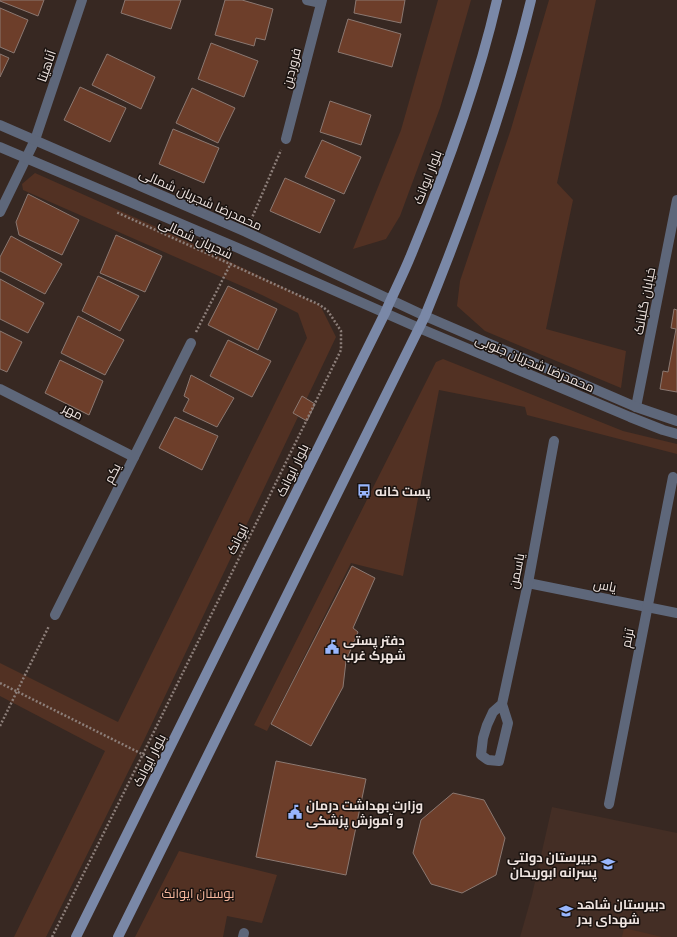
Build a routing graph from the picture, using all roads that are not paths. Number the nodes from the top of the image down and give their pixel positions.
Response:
1 (82, 0) edge
2 (307, 0) edge
3 (497, 0) edge
4 (531, 0) edge
5 (321, 2) edge
6 (0, 125) edge
7 (286, 139) road end
8 (35, 140) junction
9 (0, 148) edge
10 (27, 158) junction
11 (677, 202) edge
12 (0, 212) edge
13 (390, 300) junction
14 (384, 313) junction
15 (425, 316) junction
16 (418, 328) junction
17 (191, 342) road end
18 (0, 389) edge
19 (636, 407) junction
20 (677, 421) edge
21 (677, 434) edge
22 (554, 441) dead end
23 (134, 457) junction
24 (673, 477) dead end
25 (528, 583) junction
26 (647, 607) junction
27 (677, 613) edge
28 (55, 614) road end
29 (502, 704) junction
30 (609, 804) dead end
31 (76, 937) edge
32 (118, 937) edge

1 - 8 street, آناهیتا
2 - 5 street
3 - 13 main road, بلوار ایوانک
4 - 15 main road
5 - 7 street, فروردین
6 - 8 street, محمدرضا شجریان شمالی
8 - 10 street, آناهیتا
8 - 13 street, محمدرضا شجریان شمالی
9 - 10 street
10 - 12 street, آناهیتا
10 - 14 street
11 - 19 street, خیابان گلبانک
13 - 14 main road, بلوار ایوانک
13 - 15 street, محمدرضا شجریان شمالی
14 - 16 street, محمدرضا شجریان جنوبی
14 - 31 main road, بلوار ایوانک
15 - 16 main road
15 - 19 street, محمدرضا شجریان جنوبی
16 - 21 street, محمدرضا شجریان جنوبی
16 - 32 main road
17 - 23 street, یکم
18 - 23 street, مهر
19 - 20 street, محمدرضا شجریان جنوبی
22 - 25 street, یاسمن
23 - 28 street, یکم
24 - 26 street, ترنم
25 - 26 street, یاس
25 - 29 street, یاسمن
26 - 27 street, یاس
26 - 30 street, ترنم
29 - 29 street, یاسمن

